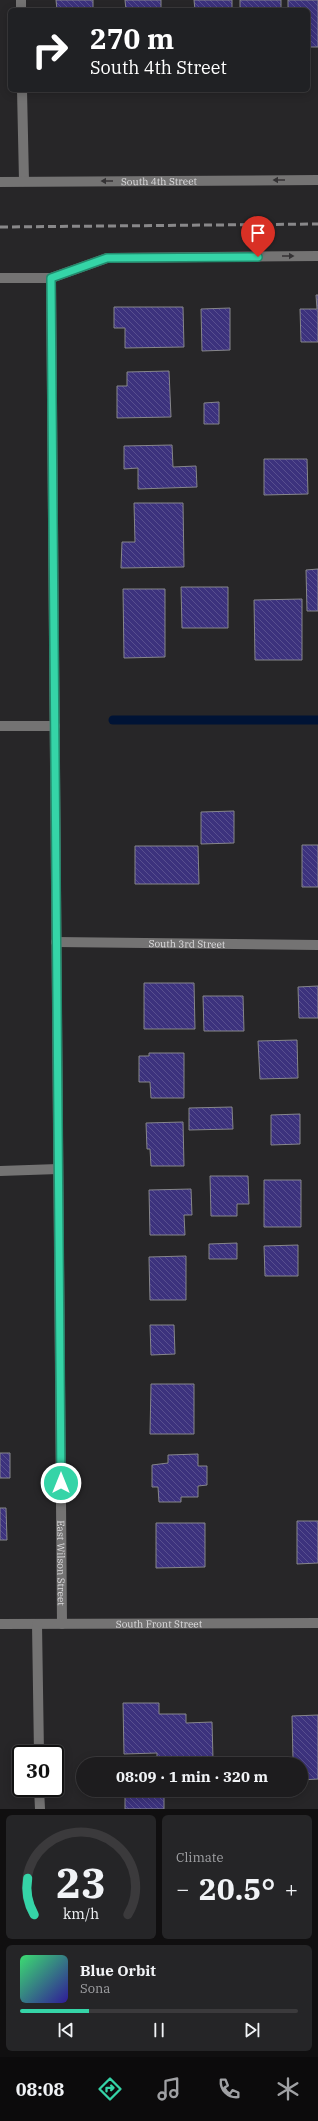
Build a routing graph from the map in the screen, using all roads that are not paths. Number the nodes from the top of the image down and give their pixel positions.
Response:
1 (22, 92) edge
2 (318, 180) edge
3 (24, 181) junction
4 (0, 182) edge
5 (318, 256) edge
6 (0, 278) edge
7 (51, 278) junction
8 (0, 726) edge
9 (55, 726) junction
10 (56, 942) junction
11 (318, 945) edge
12 (58, 1169) junction
13 (0, 1170) edge
14 (318, 1623) edge
15 (0, 1624) edge
16 (37, 1624) junction
17 (62, 1624) junction
18 (39, 1745) edge
19 (39, 1797) edge
20 (40, 1809) edge

1 - 3 street
2 -> 3 street, South 4th Street
3 - 4 street, South 4th Street
7 -> 5 street
6 - 7 street
7 - 9 street, East Wilson Street
8 - 9 street
9 - 10 street, East Wilson Street
10 - 11 street, South 3rd Street
10 - 12 street, East Wilson Street
12 - 13 street
12 - 17 street, East Wilson Street
14 - 17 street, South Front Street
15 - 16 street, South Front Street
16 - 17 street, South Front Street
16 - 18 street
19 - 20 street

